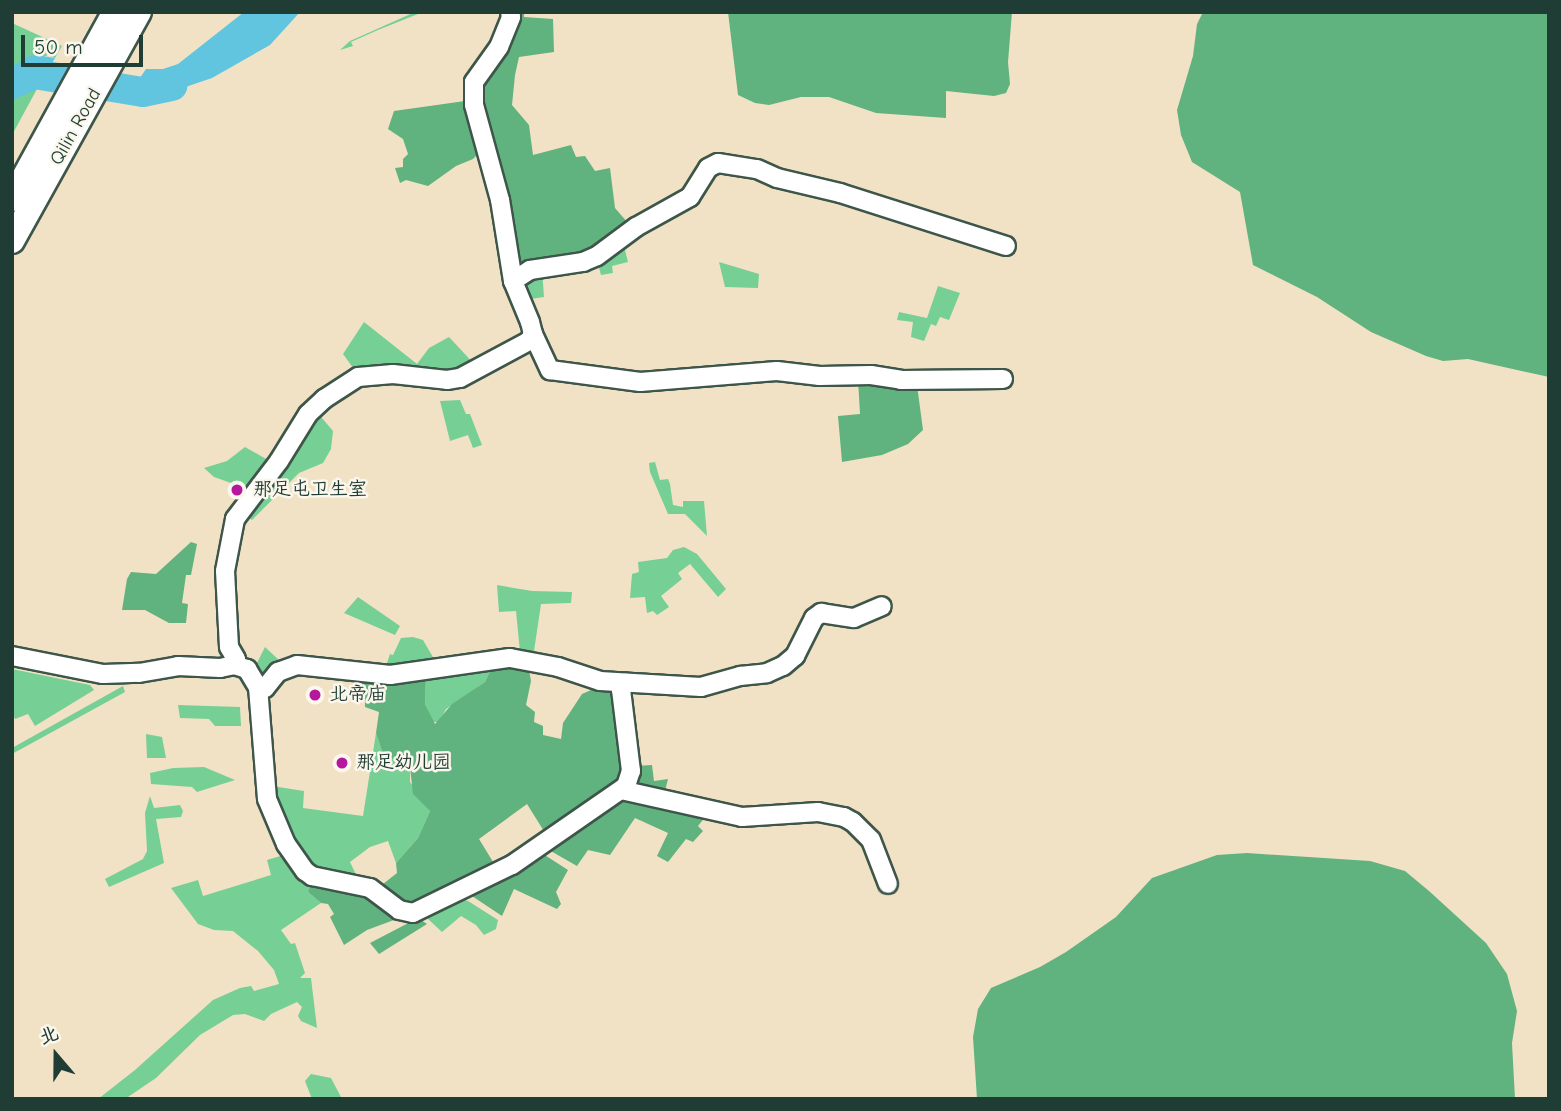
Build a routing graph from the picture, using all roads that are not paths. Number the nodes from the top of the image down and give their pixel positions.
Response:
1 (115, 12) edge
2 (139, 12) edge
3 (510, 12) edge
4 (111, 43) junction
5 (70, 116) junction
6 (12, 199) edge
7 (12, 241) edge
8 (1006, 246) dead end
9 (513, 281) junction
10 (533, 334) junction
11 (1003, 379) dead end
12 (882, 606) dead end
13 (12, 656) edge
14 (234, 665) junction
15 (626, 683) junction
16 (258, 687) junction
17 (621, 790) junction
18 (888, 884) dead end

1 - 4 main road, Qilin Road
2 - 4 main road, Qilin Road
3 - 9 street
4 - 5 main road, Qilin Road
5 - 6 main road, Qilin Road
5 - 7 main road, Qilin Road
8 - 9 street
9 - 10 street
10 - 11 street
10 - 14 street
12 - 15 street
13 - 14 street
14 - 16 street
15 - 16 street
15 - 17 street
16 - 17 street
17 - 18 street

